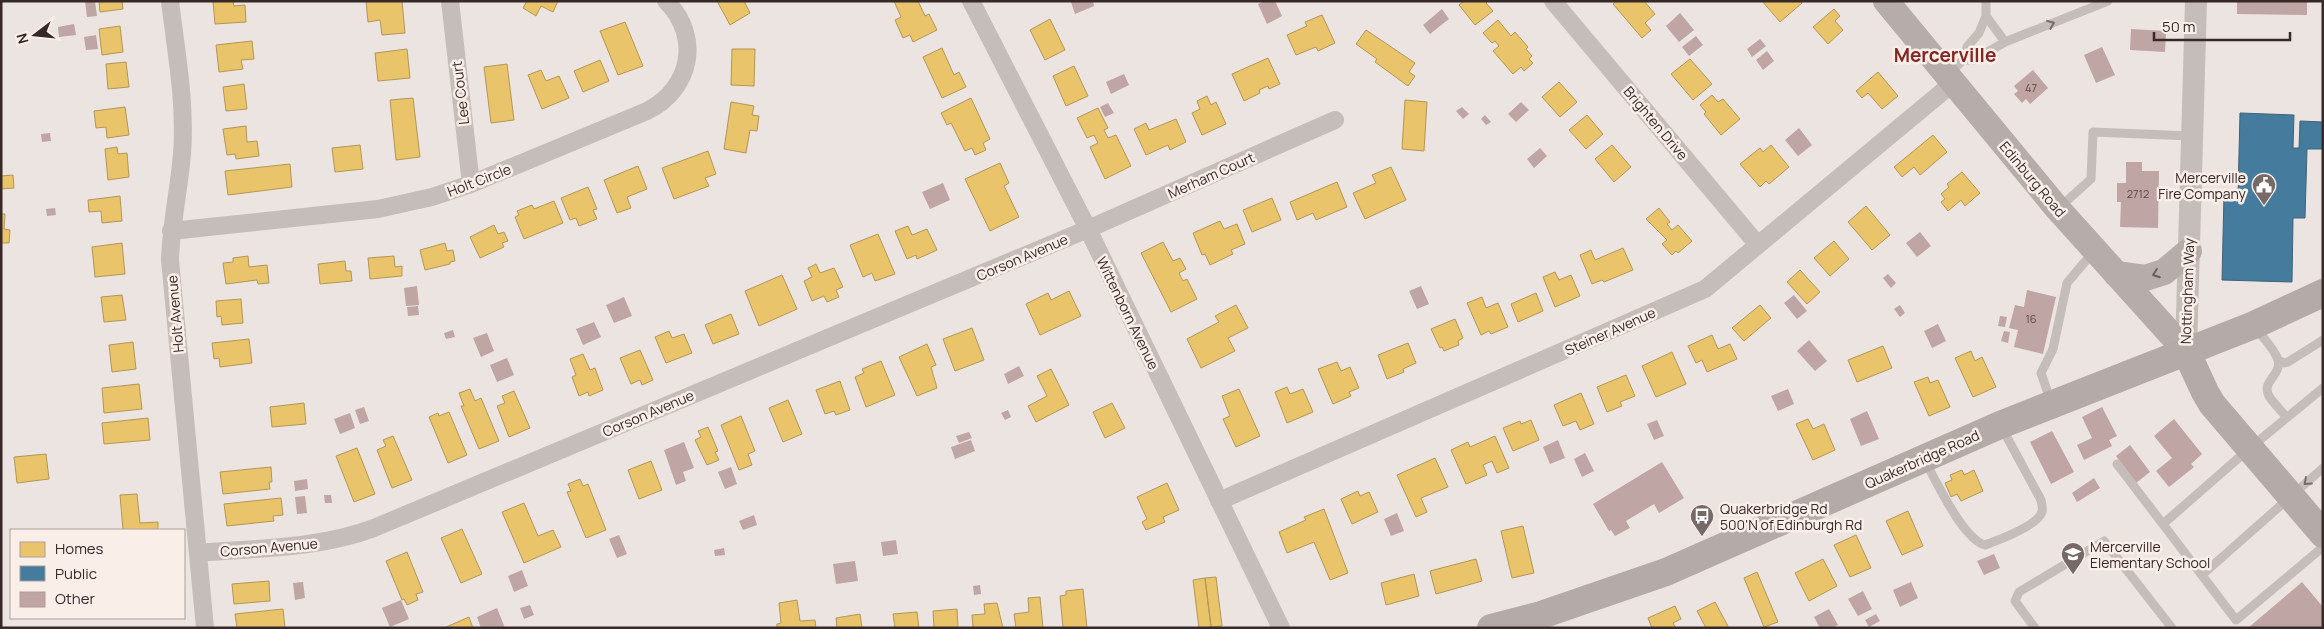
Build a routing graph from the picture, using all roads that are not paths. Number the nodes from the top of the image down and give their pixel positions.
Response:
1 (170, 1) edge
2 (450, 1) edge
3 (666, 1) edge
4 (971, 1) edge
5 (1553, 1) edge
6 (1886, 1) edge
7 (1986, 1) edge
8 (2108, 1) edge
9 (2196, 1) edge
10 (1986, 16) junction
11 (2006, 42) junction
12 (1955, 73) junction
13 (1335, 120) dead end
14 (2192, 136) junction
15 (471, 184) junction
16 (2058, 208) junction
17 (1088, 229) junction
18 (170, 231) junction
19 (1758, 245) junction
20 (2094, 250) junction
21 (2189, 251) junction
22 (2116, 274) junction
23 (2323, 293) edge
24 (2254, 325) junction
25 (2323, 340) edge
26 (2186, 351) junction
27 (2278, 360) junction
28 (2323, 388) edge
29 (2052, 404) junction
30 (2286, 417) junction
31 (2000, 425) junction
32 (2250, 448) junction
33 (1923, 458) junction
34 (2117, 464) dead end
35 (2323, 468) edge
36 (2291, 496) junction
37 (1219, 501) junction
38 (2163, 524) junction
39 (2322, 533) edge
40 (198, 553) junction
41 (2202, 575) junction
42 (1542, 622) edge
43 (205, 628) edge
44 (1281, 628) edge
45 (1491, 628) edge
46 (2035, 628) edge
47 (2172, 628) edge

1 - 18 street, Holt Avenue
2 - 15 street, Lee Court
3 - 15 street, Holt Circle
4 - 17 street, Wittenborn Avenue
5 - 19 street, Brighten Drive
6 - 12 main road, Edinburg Road
7 - 10 lane
11 -> 8 lane
9 - 14 street, Nottingham Way
10 - 11 lane
10 - 12 lane
11 - 12 lane
12 - 16 main road, Edinburg Road
12 - 19 street, Steiner Avenue
13 - 17 street, Merham Court
14 - 16 lane
14 - 21 street, Nottingham Way
15 - 18 street, Holt Circle
16 - 20 main road, Edinburg Road
17 - 37 street, Wittenborn Avenue
17 - 40 street, Corson Avenue
18 - 40 street, Holt Avenue
19 - 37 street, Steiner Avenue
20 - 22 main road, Edinburg Road
20 - 29 lane
21 -> 22 main road
21 - 26 street, Nottingham Way
22 - 26 main road, Edinburg Road
23 - 24 main road, Quakerbridge Road
24 - 26 main road, Quakerbridge Road
24 - 27 lane
25 - 27 lane
26 - 29 main road, Quakerbridge Road
26 - 32 main road, Nottingham Way
27 - 30 lane
28 - 30 lane
29 - 31 main road, Quakerbridge Road
30 - 32 lane
31 - 33 main road, Quakerbridge Road
31 - 33 lane
32 - 36 main road, Nottingham Way
32 - 38 lane
33 - 42 main road, Quakerbridge Road
34 - 38 lane
35 -> 36 lane
36 - 39 main road, Nottingham Way
36 - 41 lane
37 - 44 street, Wittenborn Avenue
38 - 41 lane
39 - 41 lane
40 - 43 street, Holt Avenue
42 - 45 main road, Quakerbridge Road
46 - 47 lane

